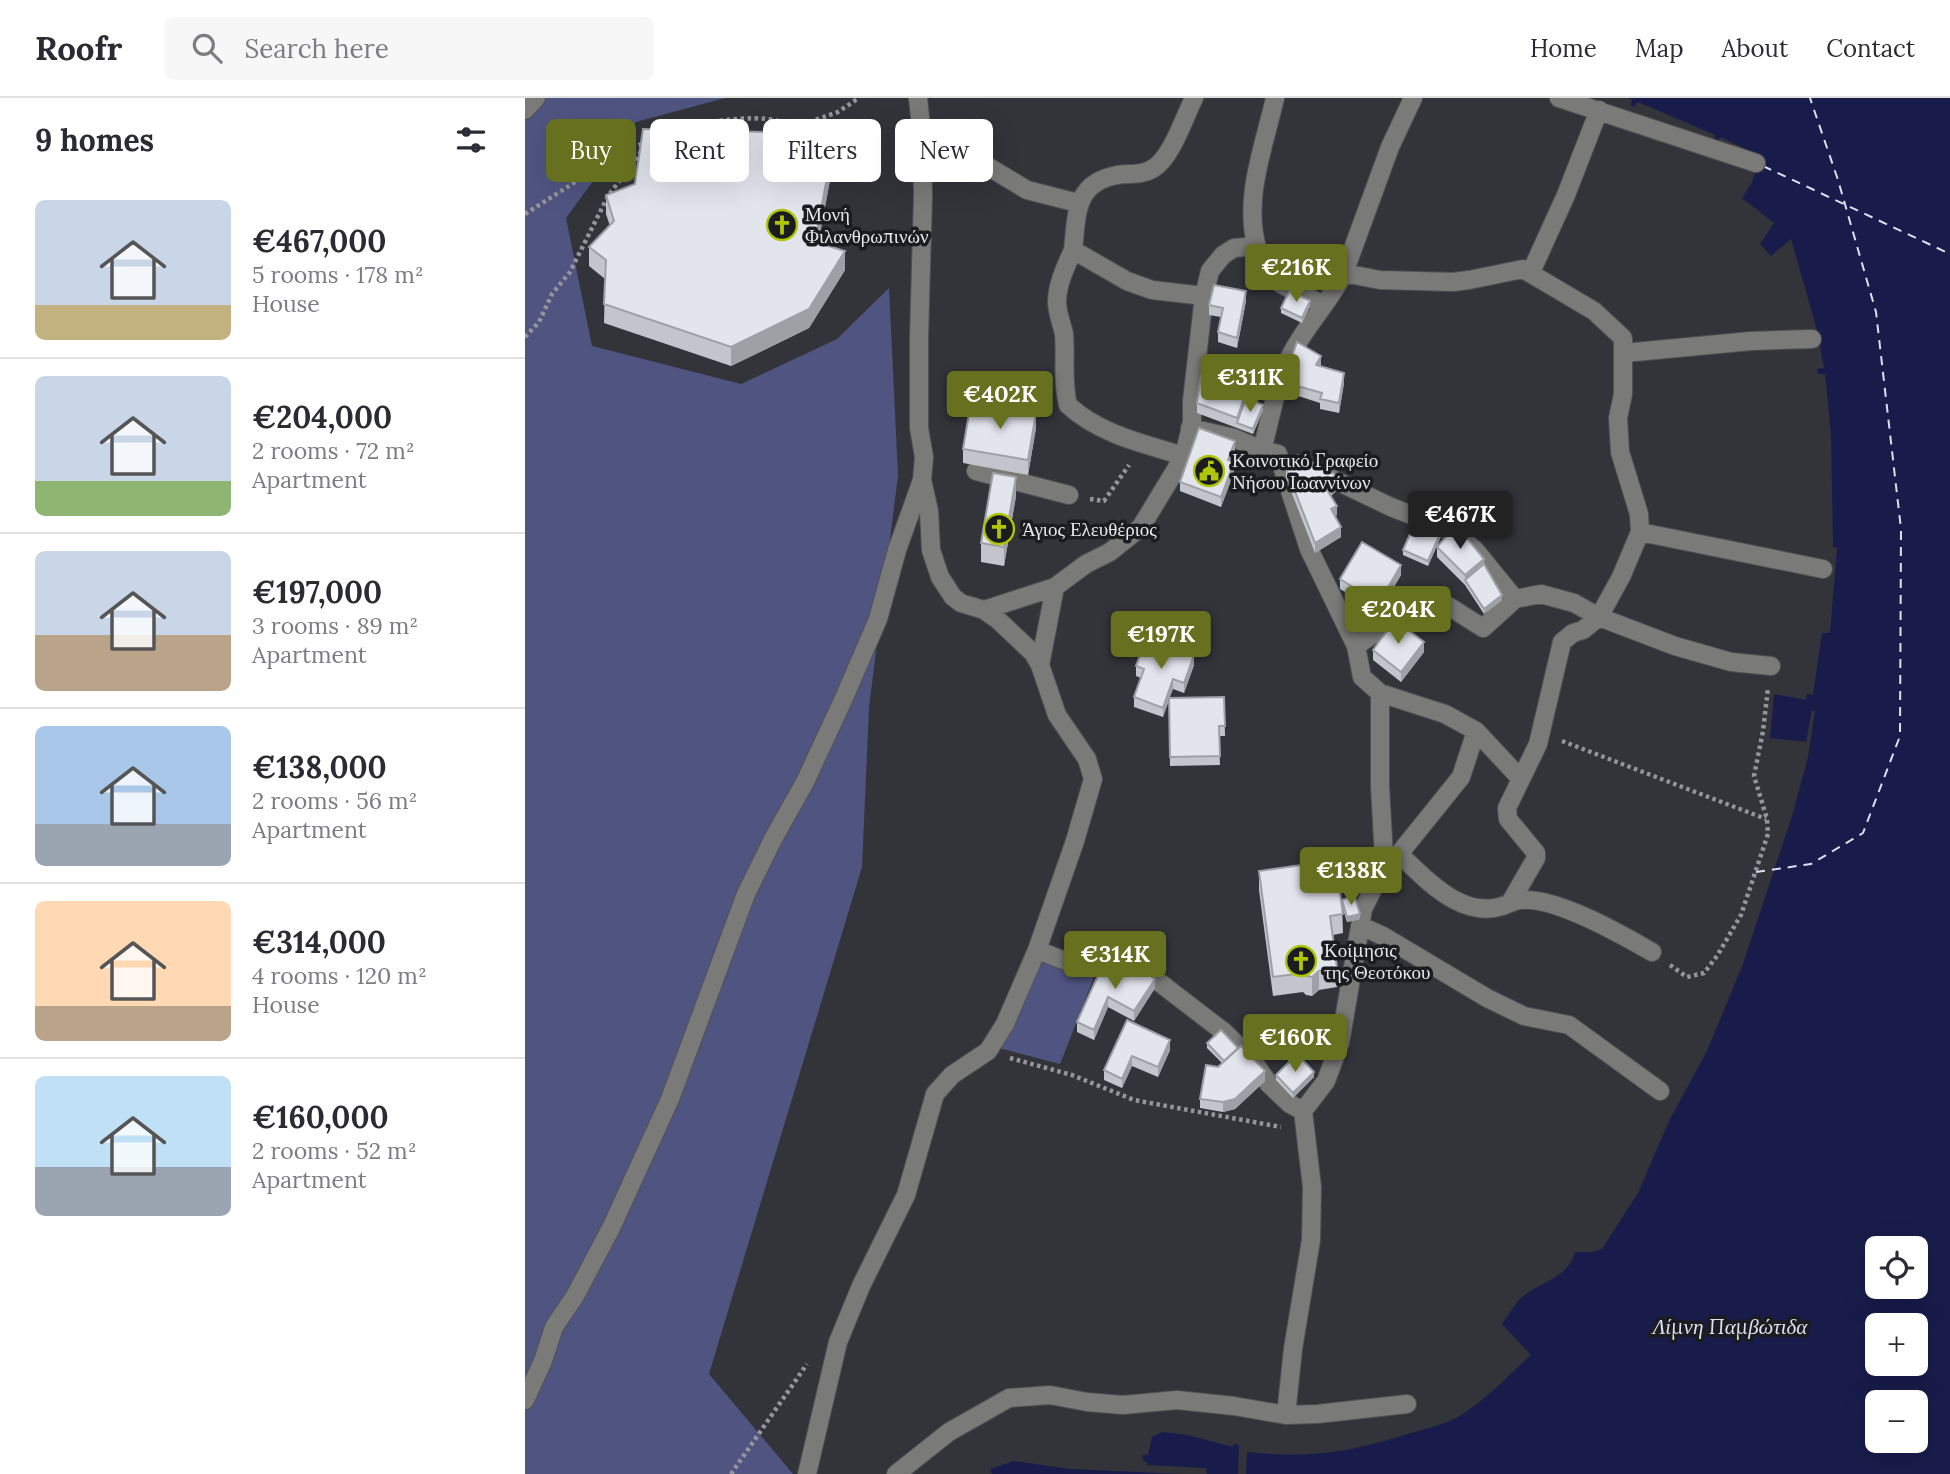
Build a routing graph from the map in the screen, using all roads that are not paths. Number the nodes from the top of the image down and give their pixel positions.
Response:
1 (536, 98) edge
2 (918, 98) edge
3 (1193, 98) edge
4 (1275, 98) edge
5 (1413, 98) edge
6 (1559, 98) edge
7 (525, 110) edge
8 (1599, 110) junction
9 (920, 119) edge
10 (1756, 163) dead end
11 (993, 170) edge
12 (923, 182) edge
13 (1078, 203) junction
14 (1073, 250) junction
15 (1258, 251) junction
16 (1531, 272) junction
17 (1344, 273) junction
18 (1203, 296) junction
19 (1322, 305) junction
20 (1812, 339) dead end
21 (1624, 353) junction
22 (1190, 428) junction
23 (1270, 452) junction
24 (1184, 456) junction
25 (975, 471) edge
26 (922, 480) junction
27 (1076, 496) road end
28 (1640, 532) junction
29 (1823, 569) dead end
30 (1055, 587) junction
31 (1514, 599) junction
32 (984, 610) junction
33 (1599, 617) junction
34 (1356, 646) junction
35 (1040, 665) junction
36 (1771, 666) road end
37 (1380, 693) junction
38 (1476, 731) junction
39 (1521, 779) junction
40 (1392, 856) junction
41 (1510, 903) junction
42 (1361, 926) junction
43 (1037, 950) junction
44 (1653, 952) road end
45 (1660, 1091) dead end
46 (1303, 1111) junction
47 (525, 1399) edge
48 (1408, 1404) dead end
49 (1286, 1415) junction
50 (807, 1474) edge
51 (896, 1474) edge

1 - 7 street
2 - 9 street
3 - 13 street
4 - 15 street
5 - 17 street
6 - 8 street
8 - 10 street
8 - 16 street
11 - 13 street
12 - 26 street
13 - 14 street
14 - 18 street
14 - 24 street
15 - 18 street
15 - 19 street
16 - 17 street
16 - 21 street
17 - 19 street
18 - 22 street
19 - 23 street
20 - 21 street
21 - 28 street
22 - 23 street
22 - 24 street
23 - 31 street
23 - 34 street
24 - 30 street
25 - 27 street
26 - 32 street
26 - 47 street
28 - 29 street
28 - 33 street
30 - 32 street
30 - 35 street
31 - 33 street
31 - 34 street
32 - 35 street
33 - 36 street
33 - 39 street
34 - 37 street
35 - 43 street
37 - 38 street
37 - 40 street
38 - 39 street
38 - 40 street
39 - 41 street
40 - 41 street
40 - 42 street
41 - 44 street
42 - 45 street
42 - 46 street
43 - 46 street
43 - 50 street
46 - 49 street
48 - 49 street
49 - 51 street

